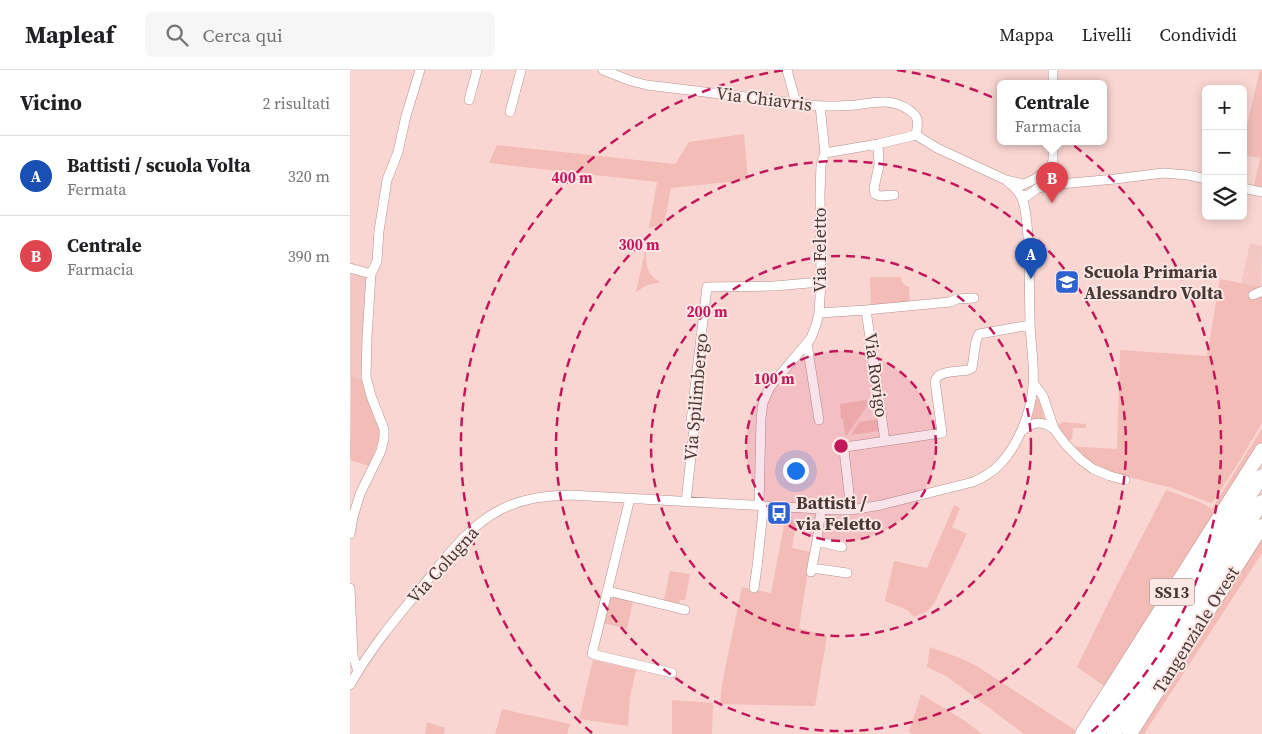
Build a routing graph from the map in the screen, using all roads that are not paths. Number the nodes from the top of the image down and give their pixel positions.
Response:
1 (420, 70) edge
2 (477, 70) edge
3 (521, 70) edge
4 (603, 70) edge
5 (787, 70) edge
6 (468, 100) dead end
7 (796, 103) junction
8 (820, 106) junction
9 (510, 112) dead end
10 (916, 135) junction
11 (878, 144) junction
12 (1053, 145) edge
13 (825, 153) junction
14 (1202, 177) edge
15 (1051, 179) junction
16 (1247, 189) edge
17 (1023, 191) junction
18 (1262, 192) edge
19 (894, 195) dead end
20 (350, 268) edge
21 (372, 274) junction
22 (821, 282) junction
23 (974, 298) dead end
24 (866, 310) junction
25 (819, 313) junction
26 (1030, 326) junction
27 (806, 344) junction
28 (1034, 384) junction
29 (819, 420) dead end
30 (1054, 429) junction
31 (1021, 431) junction
32 (885, 441) junction
33 (1262, 450) edge
34 (1262, 476) edge
35 (1125, 480) dead end
36 (630, 498) junction
37 (686, 502) junction
38 (1262, 502) edge
39 (761, 506) junction
40 (821, 509) junction
41 (851, 510) junction
42 (1262, 526) edge
43 (350, 534) edge
44 (818, 541) junction
45 (842, 547) dead end
46 (847, 573) dead end
47 (350, 588) edge
48 (754, 588) dead end
49 (608, 591) junction
50 (685, 610) dead end
51 (358, 671) junction
52 (672, 673) dead end
53 (350, 685) edge
54 (1082, 734) edge
55 (1098, 734) edge
56 (1114, 734) edge
57 (1130, 734) edge

1 - 21 street
2 - 6 street
3 - 9 street
4 - 7 street, Via Chiavris
5 - 7 street
7 - 8 street, Via Chiavris
8 - 10 street, Via Chiavris
8 - 13 street, Via Feletto
10 - 11 street
10 - 17 street
11 - 13 street
11 - 19 street
12 - 15 street
13 - 22 street, Via Feletto
14 - 15 street
15 - 17 street
15 - 17 street
16 - 18 street
17 - 26 street
20 - 21 street
21 - 43 street
22 - 25 street, Via Feletto
22 - 37 street, Via Spilimbergo
23 - 24 street, Via Rovigo
24 - 25 street, Via Rovigo
24 - 32 street, Via Rovigo
25 - 27 street, Via Feletto
26 - 28 street
26 - 32 street
27 - 29 street
27 - 39 street, Via Feletto
28 - 30 street
28 - 31 street, Via Colugna
30 - 31 street
30 - 35 street
31 - 41 street, Via Colugna
32 - 41 street
33 - 54 highway, SS13
34 - 55 highway
36 - 37 street, Via Colugna
36 - 49 street
36 - 51 street, Via Colugna
37 - 39 street, Via Colugna
38 - 56 highway
39 - 40 street, Via Colugna
39 - 48 street, Via Feletto
40 - 41 street, Via Colugna
40 - 44 street
42 - 57 highway, Tangenziale Ovest / SS13
44 - 45 street
44 - 46 street
47 - 51 street
49 - 50 street
49 - 52 street
51 - 53 street, Via Colugna

